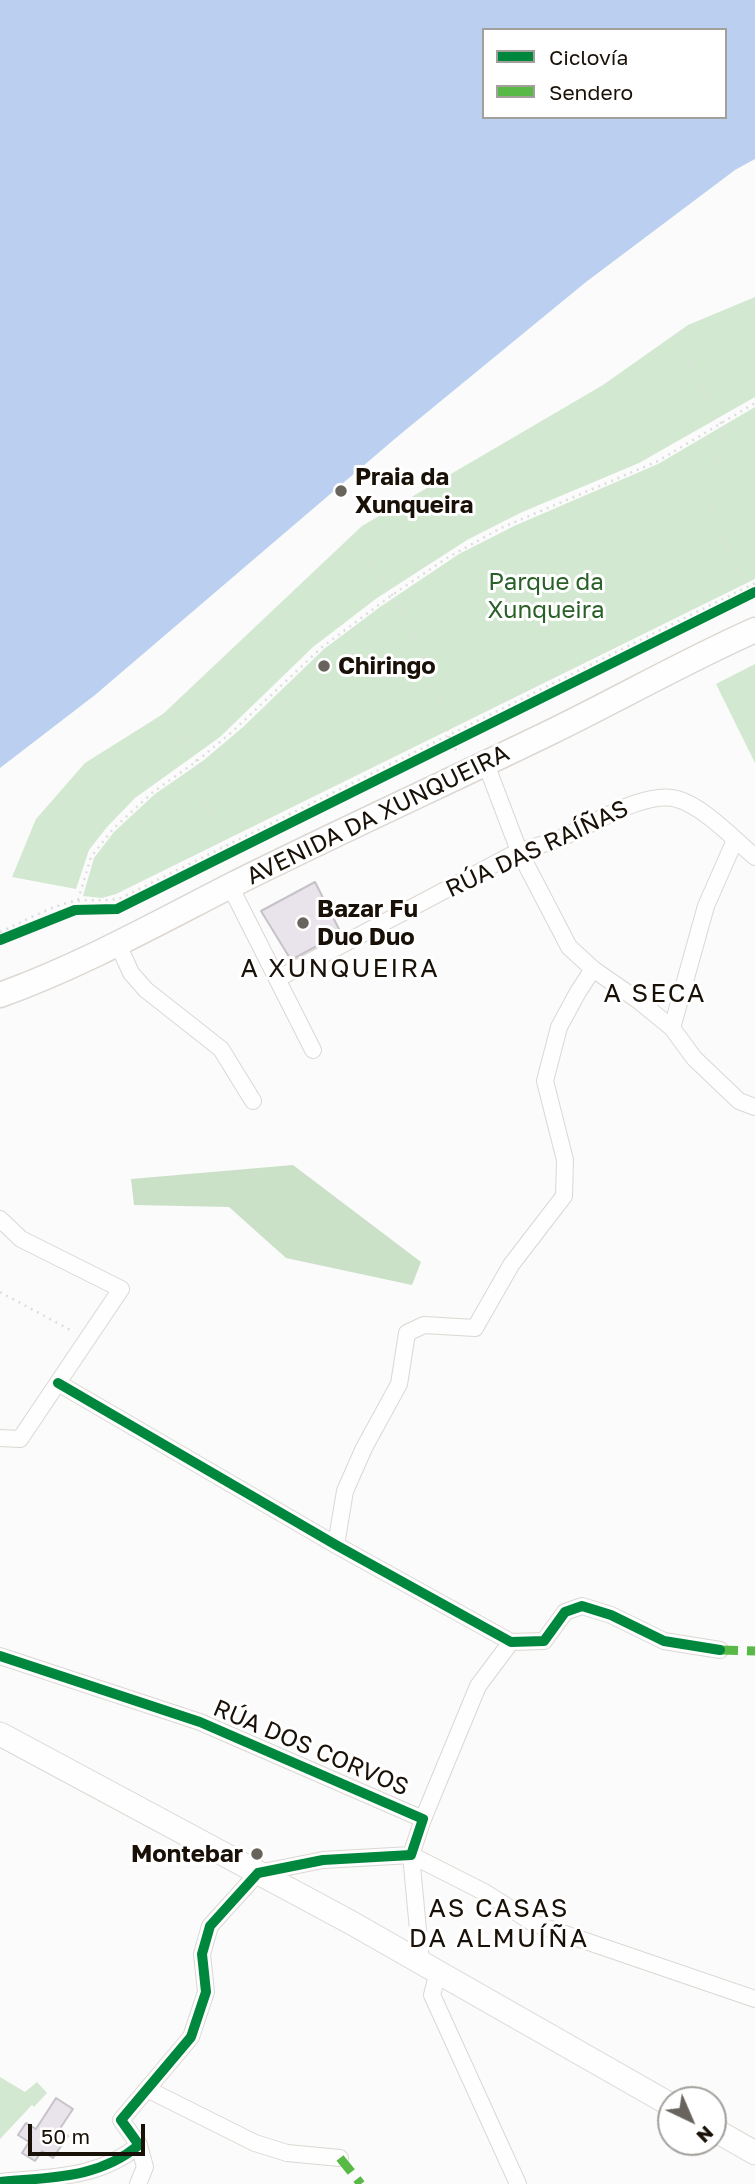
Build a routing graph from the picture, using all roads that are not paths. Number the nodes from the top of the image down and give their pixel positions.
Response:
1 (755, 630) edge
2 (477, 768) junction
3 (735, 840) junction
4 (519, 851) junction
5 (755, 857) edge
6 (230, 886) junction
7 (118, 944) junction
8 (593, 969) junction
9 (277, 979) junction
10 (0, 995) edge
11 (672, 1028) junction
12 (313, 1049) dead end
13 (253, 1101) dead end
14 (755, 1107) edge
15 (0, 1219) edge
16 (58, 1382) junction
17 (0, 1438) edge
18 (336, 1545) junction
19 (511, 1642) junction
20 (720, 1650) dead end
21 (0, 1656) edge
22 (0, 1734) edge
23 (423, 1819) junction
24 (411, 1855) junction
25 (258, 1873) junction
26 (430, 1967) junction
27 (755, 1998) edge
28 (147, 2089) junction
29 (657, 2097) edge
30 (727, 2137) edge
31 (139, 2145) junction
32 (755, 2153) edge
33 (341, 2158) dead end
34 (0, 2182) edge
35 (138, 2184) edge
36 (518, 2184) edge

1 - 2 main road, AVENIDA DA XUNQUEIRA
2 - 4 street
2 - 6 main road, AVENIDA DA XUNQUEIRA
3 - 4 street, RÚA DAS RAÍÑAS
3 - 5 street, RÚA DAS RAÍÑAS
3 - 11 street
4 - 8 street
4 - 9 street, RÚA DAS RAÍÑAS
6 - 7 main road, AVENIDA DA XUNQUEIRA
6 - 9 street
7 - 10 main road, AVENIDA DA XUNQUEIRA
7 - 13 street
8 - 11 street
8 - 18 street
9 - 12 street
11 - 14 street
15 - 16 street
16 - 17 street
16 - 18 street
18 - 19 street
19 - 20 street
19 - 23 street
21 - 23 street, RÚA DOS CORVOS
22 - 25 street
23 - 24 street, RÚA DOS CORVOS
24 - 25 street
24 - 26 street
24 - 27 street
25 - 26 street
25 - 28 street
26 - 29 street
26 - 36 street
28 - 31 street
28 - 33 street
30 - 32 street
31 - 34 street
31 - 35 street

